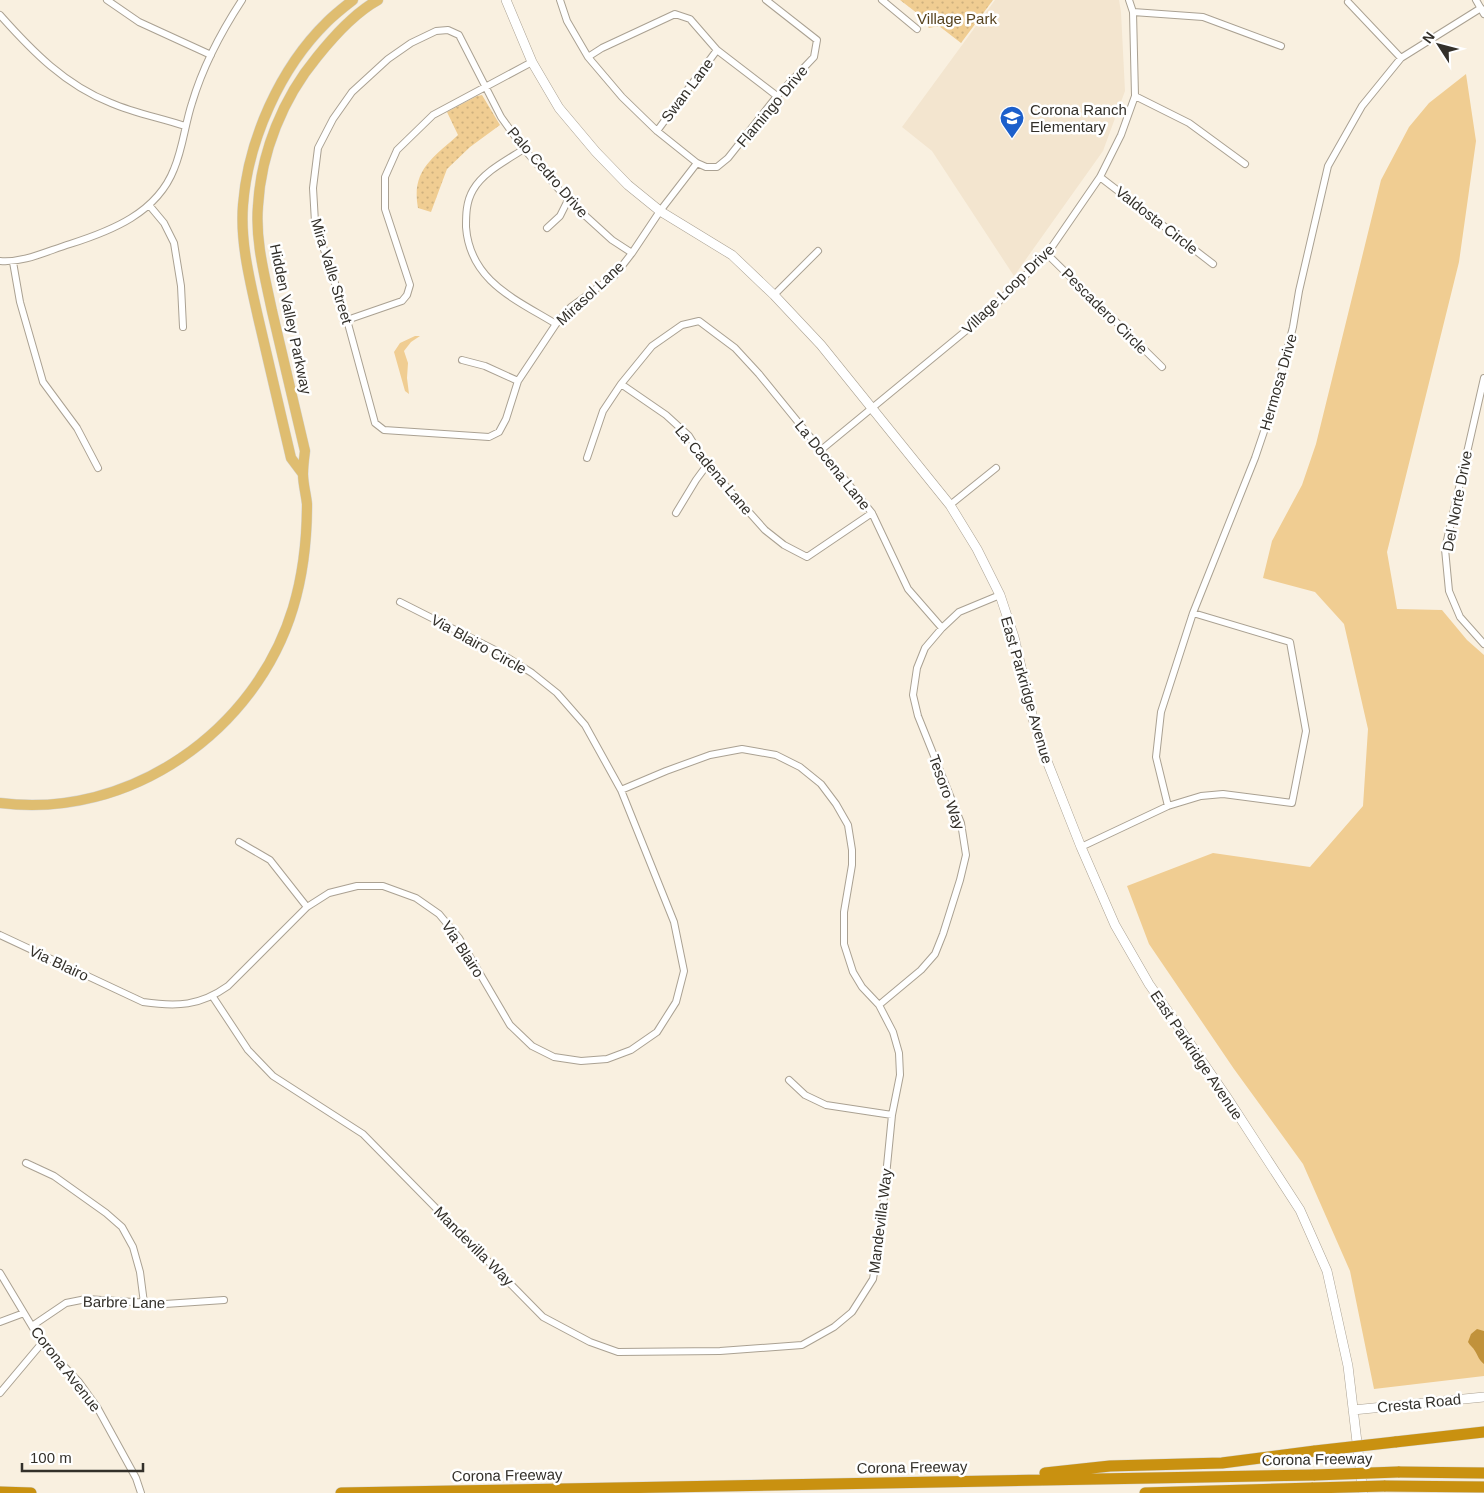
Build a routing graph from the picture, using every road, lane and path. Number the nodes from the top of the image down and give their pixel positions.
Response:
1 (107, 0) edge
2 (242, 0) edge
3 (353, 0) edge
4 (378, 0) edge
5 (506, 0) edge
6 (560, 0) edge
7 (766, 0) edge
8 (882, 0) edge
9 (1129, 0) edge
10 (1476, 0) edge
11 (1348, 2) dead end
12 (1482, 11) edge
13 (1133, 12) junction
14 (0, 15) edge
15 (918, 29) dead end
16 (448, 30) joint
17 (1281, 46) dead end
18 (718, 50) junction
19 (211, 55) junction
20 (588, 56) junction
21 (1401, 58) junction
22 (532, 62) junction
23 (486, 86) junction
24 (777, 96) junction
25 (1135, 96) junction
26 (185, 126) junction
27 (657, 131) junction
28 (524, 149) junction
29 (697, 163) junction
30 (1244, 164) dead end
31 (1100, 177) junction
32 (568, 200) junction
33 (149, 206) junction
34 (660, 211) junction
35 (547, 228) dead end
36 (818, 251) dead end
37 (632, 253) junction
38 (1047, 254) junction
39 (0, 262) edge
40 (13, 262) junction
41 (1213, 264) dead end
42 (774, 295) junction
43 (347, 320) junction
44 (556, 324) junction
45 (183, 327) dead end
46 (462, 360) dead end
47 (1162, 368) dead end
48 (1484, 378) edge
49 (518, 381) junction
50 (621, 384) junction
51 (871, 407) junction
52 (499, 432) joint
53 (821, 450) junction
54 (587, 458) dead end
55 (707, 465) junction
56 (98, 468) dead end
57 (996, 468) dead end
58 (303, 474) junction
59 (950, 505) junction
60 (872, 512) junction
61 (676, 513) dead end
62 (1000, 595) junction
63 (400, 602) dead end
64 (1193, 613) junction
65 (942, 628) junction
66 (1484, 644) edge
67 (621, 790) junction
68 (0, 803) edge
69 (1168, 806) junction
70 (239, 842) dead end
71 (1081, 847) junction
72 (307, 907) junction
73 (0, 935) edge
74 (213, 997) junction
75 (879, 1005) junction
76 (789, 1080) dead end
77 (892, 1115) junction
78 (26, 1164) dead end
79 (0, 1273) edge
80 (224, 1300) dead end
81 (144, 1303) junction
82 (24, 1313) junction
83 (0, 1322) edge
84 (32, 1326) junction
85 (42, 1343) junction
86 (0, 1393) edge
87 (1484, 1397) edge
88 (1353, 1410) junction
89 (1484, 1432) edge
90 (1484, 1472) edge
91 (968, 1480) junction
92 (1484, 1487) edge
93 (0, 1492) edge
94 (30, 1493) edge
95 (141, 1493) edge
96 (340, 1493) edge
97 (1145, 1493) edge
98 (1363, 1493) edge

1 - 19 street
2 - 19 street
3 - 58 main road, Hidden Valley Parkway
4 - 58 main road, Hidden Valley Parkway
5 - 22 main road, East Parkridge Avenue
6 - 20 street
7 - 24 street, Flamingo Drive
8 - 15 street
9 - 13 street, Village Loop Drive
10 - 12 street
11 - 21 street
12 - 21 street, Hermosa Drive
13 - 17 street
13 - 25 street, Village Loop Drive
14 - 26 street
16 - 23 street, Palo Cedro Drive
16 - 43 street, Mira Valle Street
18 - 20 street
18 - 24 street
18 - 27 street, Swan Lane
19 - 26 street
20 - 27 street
21 - 64 street, Hermosa Drive
22 - 23 street
22 - 34 main road, East Parkridge Avenue
23 - 28 street, Palo Cedro Drive
23 - 43 street
24 - 29 street, Flamingo Drive
25 - 30 street
25 - 31 street, Village Loop Drive
26 - 33 street
27 - 29 street
28 - 32 street, Palo Cedro Drive
28 - 44 street
29 - 34 street, Mirasol Lane
31 - 38 street, Village Loop Drive
31 - 41 street, Valdosta Circle
32 - 35 street
32 - 37 street, Palo Cedro Drive
33 - 40 street
33 - 45 street
34 - 37 street, Mirasol Lane
34 - 42 main road, East Parkridge Avenue
36 - 42 street
37 - 44 street, Mirasol Lane
38 - 47 street, Pescadero Circle
38 - 51 street, Village Loop Drive
39 - 40 street
40 - 56 street
42 - 51 main road, East Parkridge Avenue
43 - 52 street, Mira Valle Street
44 - 49 street, Mirasol Lane
46 - 49 street
48 - 66 street, Del Norte Drive
49 - 52 street, Mirasol Lane
50 - 53 street, La Docena Lane
50 - 54 street
50 - 55 street, La Cadena Lane
51 - 53 street, Village Loop Drive
51 - 59 main road, East Parkridge Avenue
53 - 60 street, La Docena Lane
55 - 60 street, La Cadena Lane
55 - 61 street
57 - 59 street
58 - 68 main road, Hidden Valley Parkway
59 - 62 main road, East Parkridge Avenue
60 - 65 street, La Docena Lane
62 - 65 street, Tesoro Way
62 - 71 main road, East Parkridge Avenue
63 - 67 street, Via Blairo Circle
64 - 69 street, Hermosa Drive
64 - 69 street
65 - 75 street, Tesoro Way
67 - 72 street, Via Blairo
67 - 75 street, Mandevilla Way
69 - 71 street
70 - 72 street
71 - 88 main road, East Parkridge Avenue
72 - 74 street, Via Blairo
73 - 74 street, Via Blairo
74 - 77 street, Mandevilla Way
75 - 77 street, Mandevilla Way
76 - 77 street
78 - 81 street
79 - 82 street, Corona Avenue
80 - 81 street, Barbre Lane
81 - 84 street, Barbre Lane
82 - 83 street
82 - 84 street, Corona Avenue
84 - 85 street, Corona Avenue
85 - 86 street
85 - 95 street, Corona Avenue
87 - 88 main road, Cresta Road
88 - 98 main road, East Parkridge Avenue
89 - 91 highway, bridge
90 - 91 highway, Corona Freeway, bridge
91 - 96 highway, Corona Freeway
92 - 97 highway, bridge
93 - 94 highway

